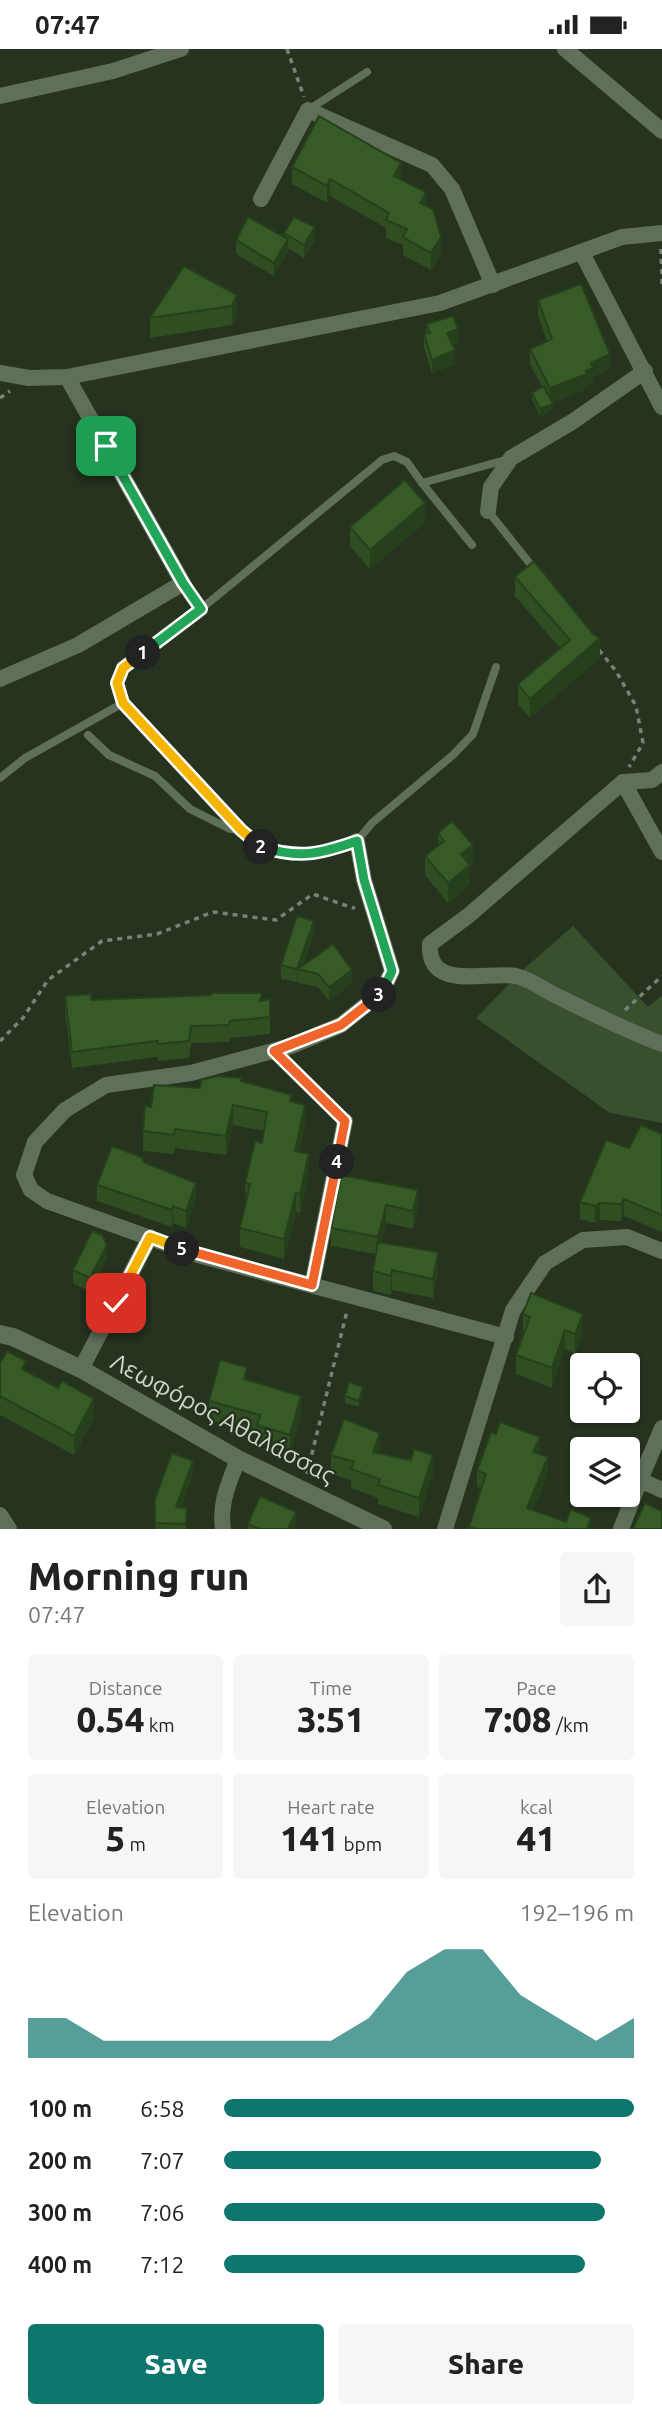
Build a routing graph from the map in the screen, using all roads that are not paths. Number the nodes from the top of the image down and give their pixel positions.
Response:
1 (181, 49) edge
2 (565, 49) edge
3 (367, 72) dead end
4 (0, 96) edge
5 (308, 110) junction
6 (662, 131) edge
7 (261, 199) dead end
8 (662, 233) edge
9 (582, 253) junction
10 (493, 285) junction
11 (645, 371) junction
12 (0, 373) edge
13 (67, 377) junction
14 (662, 407) edge
15 (511, 458) junction
16 (422, 483) junction
17 (488, 511) joint
18 (472, 545) dead end
19 (539, 575) edge
20 (183, 583) junction
21 (201, 609) junction
22 (496, 667) dead end
23 (0, 679) edge
24 (123, 703) junction
25 (88, 734) dead end
26 (662, 772) edge
27 (0, 778) edge
28 (624, 782) junction
29 (241, 830) junction
30 (357, 841) junction
31 (662, 852) edge
32 (662, 1044) edge
33 (345, 1121) road end
34 (150, 1237) junction
35 (662, 1251) edge
36 (312, 1285) junction
37 (0, 1334) edge
38 (506, 1337) junction
39 (81, 1369) junction
40 (662, 1428) edge
41 (238, 1459) junction
42 (640, 1480) joint
43 (662, 1490) edge
44 (630, 1507) edge
45 (0, 1515) edge
46 (9, 1529) edge
47 (223, 1529) edge
48 (383, 1529) edge
49 (445, 1529) edge
50 (621, 1529) edge

1 - 4 street
2 - 6 street
3 - 5 lane
5 - 7 street
5 - 10 street
8 - 9 street
9 - 10 street
9 - 11 street
10 - 13 street
11 - 14 street
11 - 15 street
12 - 13 street
13 - 20 street
15 - 16 lane
15 - 17 street
16 - 18 lane
16 - 21 lane
17 - 19 lane
20 - 21 lane
20 - 23 street
21 - 24 lane
22 - 30 lane
24 - 27 lane
24 - 29 lane
25 - 29 lane
26 - 28 street
28 - 31 street
28 - 32 street
29 - 30 lane
30 - 34 street
33 - 36 street
34 - 36 street
34 - 39 street
35 - 38 street
36 - 38 street
37 - 39 main road, Λεωφόρος Αθαλάσσας
38 - 49 street
39 - 41 main road, Λεωφόρος Αθαλάσσας
40 - 42 street
41 - 47 street
41 - 48 main road, Λεωφόρος Αθαλάσσας
42 - 43 street
44 - 50 street
45 - 46 street

